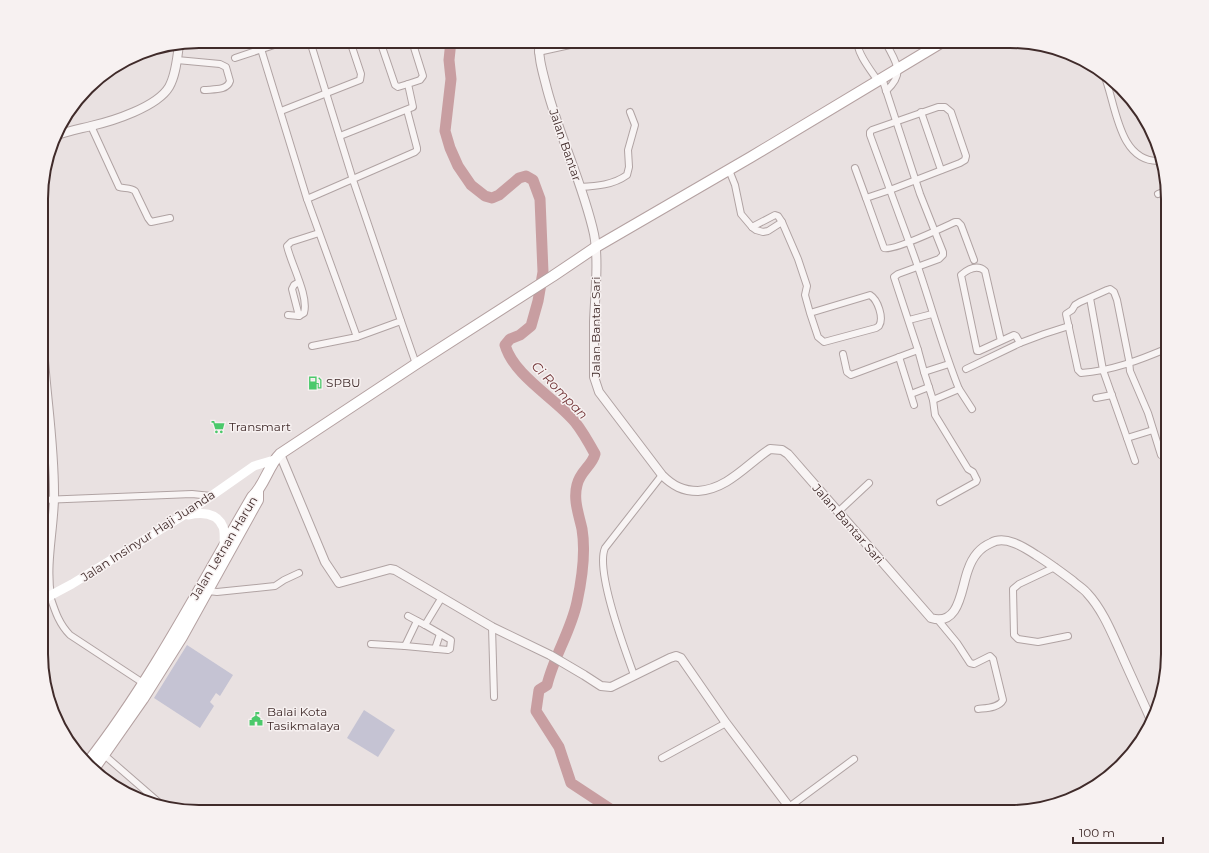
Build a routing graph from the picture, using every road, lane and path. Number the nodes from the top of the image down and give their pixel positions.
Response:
1 (266, 48) edge
2 (312, 48) edge
3 (352, 48) edge
4 (382, 48) edge
5 (414, 48) edge
6 (538, 48) edge
7 (556, 48) edge
8 (858, 48) edge
9 (888, 48) edge
10 (932, 48) edge
11 (178, 49) edge
12 (261, 50) junction
13 (538, 52) junction
14 (235, 58) dead end
15 (177, 60) junction
16 (898, 69) junction
17 (880, 80) junction
18 (408, 84) junction
19 (1108, 85) edge
20 (204, 90) dead end
21 (886, 91) junction
22 (326, 94) junction
23 (407, 110) junction
24 (281, 111) junction
25 (630, 112) dead end
26 (921, 112) junction
27 (896, 121) junction
28 (91, 126) junction
29 (65, 131) edge
30 (340, 136) junction
31 (1156, 161) edge
32 (855, 168) dead end
33 (728, 170) junction
34 (941, 170) junction
35 (353, 180) junction
36 (916, 180) junction
37 (580, 187) junction
38 (890, 190) junction
39 (1161, 193) edge
40 (1158, 194) dead end
41 (866, 198) junction
42 (307, 199) junction
43 (170, 218) dead end
44 (782, 222) junction
45 (752, 227) junction
46 (934, 231) junction
47 (319, 233) junction
48 (908, 242) junction
49 (596, 248) junction
50 (974, 260) dead end
51 (918, 267) junction
52 (1090, 298) junction
53 (810, 313) junction
54 (932, 314) junction
55 (288, 315) dead end
56 (909, 320) junction
57 (401, 321) junction
58 (1070, 326) junction
59 (357, 337) junction
60 (1001, 341) junction
61 (1020, 343) junction
62 (312, 346) dead end
63 (918, 350) junction
64 (1161, 351) edge
65 (843, 354) dead end
66 (899, 357) junction
67 (1130, 363) junction
68 (416, 364) junction
69 (949, 364) junction
70 (966, 369) dead end
71 (1104, 370) junction
72 (924, 372) junction
73 (929, 387) junction
74 (959, 389) junction
75 (911, 394) junction
76 (1112, 395) junction
77 (1096, 398) dead end
78 (933, 400) junction
79 (914, 405) dead end
80 (972, 409) dead end
81 (48, 416) edge
82 (1153, 430) junction
83 (1127, 438) junction
84 (1161, 455) dead end
85 (277, 457) junction
86 (1135, 460) dead end
87 (662, 475) junction
88 (869, 483) dead end
89 (258, 491) junction
90 (211, 496) junction
91 (54, 499) junction
92 (48, 500) edge
93 (940, 502) dead end
94 (838, 512) junction
95 (184, 516) junction
96 (224, 546) junction
97 (1055, 568) junction
98 (48, 573) edge
99 (298, 573) dead end
100 (208, 591) junction
101 (48, 597) edge
102 (442, 597) junction
103 (48, 602) edge
104 (408, 616) dead end
105 (938, 620) junction
106 (417, 621) junction
107 (425, 625) junction
108 (492, 626) junction
109 (440, 634) junction
110 (178, 635) junction
111 (1068, 636) dead end
112 (371, 644) dead end
113 (405, 646) junction
114 (435, 649) junction
115 (634, 675) junction
116 (143, 683) junction
117 (494, 696) dead end
118 (978, 710) dead end
119 (1148, 714) edge
120 (726, 723) junction
121 (101, 752) junction
122 (662, 758) dead end
123 (854, 759) dead end
124 (91, 760) edge
125 (96, 764) edge
126 (154, 798) edge
127 (788, 805) edge
128 (796, 805) edge

1 - 12 street
2 - 22 street
3 - 22 street
4 - 18 street
5 - 18 street
6 - 13 street, Jalan Bantar
7 - 13 street
8 - 17 street
9 - 16 street
10 - 16 main road
11 - 15 street
12 - 14 street
12 - 24 street
13 - 37 street, Jalan Bantar
15 - 20 street
15 - 28 street
16 - 17 main road
16 - 21 street
17 - 21 street
17 - 33 main road
18 - 23 street
19 - 31 street
21 - 27 street
22 - 24 street
22 - 30 street
23 - 30 street
23 - 35 street
24 - 42 street
25 - 37 street
26 - 27 street
26 - 34 street
26 - 34 street
27 - 36 street
27 - 38 street
28 - 29 street
28 - 43 street
30 - 35 street
32 - 41 street
33 - 45 street
33 - 49 main road
34 - 36 street
35 - 42 street
35 - 57 street
36 - 38 street
36 - 46 street
37 - 49 street, Jalan Bantar
38 - 41 street
38 - 48 street
39 - 40 street
41 - 48 street
42 - 47 street
44 - 45 street
44 - 45 street
44 - 53 street
46 - 48 street
46 - 50 street
46 - 51 street
47 - 55 street
47 - 59 street
48 - 51 street
49 - 68 main road
49 - 87 street, Jalan Bantar Sari
51 - 54 street
51 - 56 street
52 - 58 street
52 - 67 street
52 - 71 street
53 - 53 street
54 - 56 street
54 - 69 street
56 - 63 street
57 - 59 street
57 - 68 street
58 - 61 street
58 - 71 street
59 - 62 street
60 - 60 street
60 - 61 street
61 - 70 street
63 - 66 street
63 - 72 street
64 - 67 street
65 - 66 street
66 - 75 street
67 - 71 street
67 - 82 street
68 - 85 main road
69 - 72 street
69 - 74 street
71 - 76 street
72 - 73 street
73 - 75 street
73 - 78 street
74 - 78 street
74 - 80 street
75 - 79 street
76 - 77 street
76 - 83 street
78 - 93 street
81 - 91 street
82 - 83 street
82 - 84 street
83 - 86 street
85 - 89 main road
85 - 90 main road, Jalan Insinyur Haji Juanda
85 - 102 street
87 - 94 street, Jalan Bantar Sari
87 - 115 street
88 - 94 street
89 - 96 main road, Jalan Letnan Harun
89 - 100 main road, Jalan Letnan Harun
90 - 91 street
90 - 95 main road, Jalan Insinyur Haji Juanda
91 - 92 street
91 - 98 street
94 - 105 street, Jalan Bantar Sari
95 - 96 main road
95 - 101 main road, Jalan Insinyur Haji Juanda
96 - 110 main road, Jalan Letnan Harun
97 - 105 street
97 - 111 street
97 - 119 street
99 - 100 street
100 - 110 main road, Jalan Letnan Harun
102 - 107 street
102 - 108 street
103 - 116 street
104 - 106 street
105 - 118 street
106 - 107 street
106 - 113 street
107 - 109 street
108 - 115 street
108 - 117 street
109 - 114 street
109 - 114 street
110 - 116 main road, Jalan Letnan Harun
110 - 121 main road, Jalan Letnan Harun
112 - 113 street
113 - 114 street
115 - 120 street
116 - 121 main road, Jalan Letnan Harun
120 - 122 street
120 - 127 street
121 - 124 main road, Jalan Letnan Harun
121 - 125 main road
121 - 126 street
123 - 128 street

